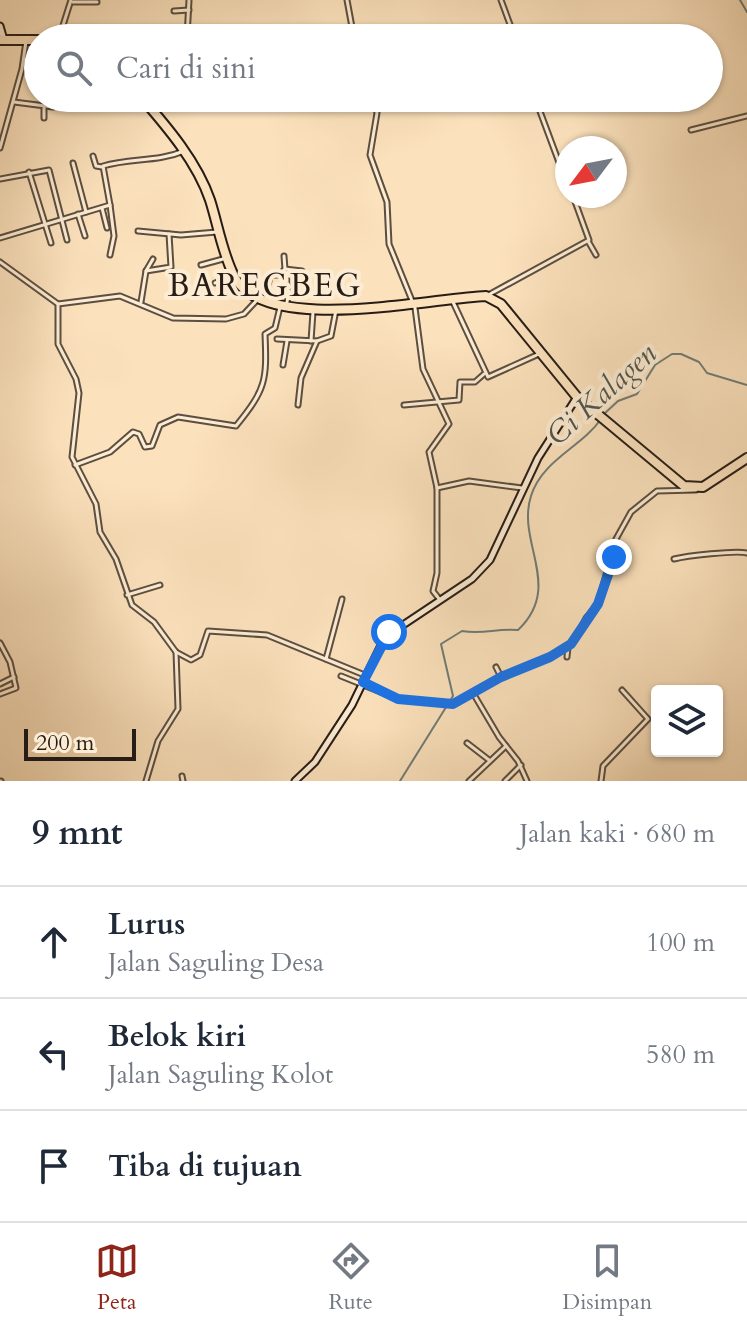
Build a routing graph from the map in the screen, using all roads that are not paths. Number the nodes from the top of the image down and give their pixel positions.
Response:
1 (189, 0) edge
2 (347, 0) edge
3 (501, 0) edge
4 (71, 1) edge
5 (97, 2) edge
6 (189, 10) junction
7 (174, 11) dead end
8 (64, 24) edge
9 (188, 24) edge
10 (351, 24) edge
11 (510, 24) edge
12 (0, 26) edge
13 (2, 40) edge
14 (24, 41) edge
15 (24, 51) edge
16 (14, 102) junction
17 (24, 104) edge
18 (44, 112) edge
19 (156, 112) edge
20 (377, 112) edge
21 (540, 112) edge
22 (747, 116) edge
23 (44, 118) dead end
24 (691, 130) dead end
25 (0, 148) edge
26 (184, 151) junction
27 (555, 152) edge
28 (93, 156) dead end
29 (73, 163) dead end
30 (103, 167) junction
31 (29, 172) junction
32 (0, 179) edge
33 (110, 205) junction
34 (102, 208) junction
35 (577, 208) edge
36 (86, 212) junction
37 (78, 214) junction
38 (61, 220) junction
39 (44, 225) junction
40 (107, 228) dead end
41 (138, 231) dead end
42 (219, 232) junction
43 (169, 234) junction
44 (85, 236) dead end
45 (0, 238) edge
46 (67, 240) dead end
47 (588, 241) junction
48 (51, 243) dead end
49 (110, 255) dead end
50 (596, 255) dead end
51 (284, 256) dead end
52 (227, 258) junction
53 (153, 259) dead end
54 (0, 262) edge
55 (201, 265) dead end
56 (285, 269) junction
57 (292, 270) junction
58 (146, 271) junction
59 (302, 271) dead end
60 (234, 276) junction
61 (215, 283) dead end
62 (292, 283) dead end
63 (289, 291) dead end
64 (486, 296) junction
65 (452, 298) junction
66 (262, 300) junction
67 (141, 302) junction
68 (413, 302) junction
69 (58, 304) junction
70 (284, 305) junction
71 (313, 309) junction
72 (336, 310) junction
73 (277, 339) dead end
74 (287, 339) junction
75 (311, 341) junction
76 (317, 341) junction
77 (540, 353) junction
78 (283, 365) dead end
79 (484, 374) junction
80 (577, 397) junction
81 (441, 403) junction
82 (298, 405) dead end
83 (404, 405) dead end
84 (747, 458) edge
85 (75, 465) junction
86 (703, 487) junction
87 (437, 488) junction
88 (522, 488) junction
89 (747, 553) edge
90 (674, 559) dead end
91 (160, 585) dead end
92 (127, 595) junction
93 (342, 599) dead end
94 (440, 600) junction
95 (0, 643) edge
96 (568, 647) junction
97 (176, 652) junction
98 (567, 657) dead end
99 (326, 659) junction
100 (496, 667) dead end
101 (341, 676) dead end
102 (14, 677) junction
103 (501, 677) junction
104 (365, 679) junction
105 (0, 684) edge
106 (622, 690) dead end
107 (473, 692) junction
108 (0, 694) edge
109 (467, 743) dead end
110 (506, 746) junction
111 (489, 760) junction
112 (521, 765) junction
113 (146, 781) edge
114 (295, 781) edge
115 (469, 781) edge
116 (505, 781) edge
117 (527, 781) edge
118 (601, 781) edge

1 - 6 street
2 - 10 street
3 - 11 street
4 - 5 street
4 - 8 street
6 - 7 street
6 - 9 street
12 - 13 street
13 - 14 highway
15 - 16 street
16 - 17 street
16 - 25 street
18 - 23 street
19 - 26 highway
20 - 68 street
21 - 27 street
22 - 24 street
26 - 30 street
26 - 42 highway
28 - 30 street
29 - 36 street
30 - 33 street
31 - 32 street
31 - 38 street
31 - 39 street
33 - 34 street
33 - 49 street
34 - 36 street
34 - 40 street
35 - 47 street
36 - 37 street
37 - 38 street
37 - 44 street
38 - 39 street
38 - 46 street
39 - 45 street
39 - 48 street
41 - 43 street
42 - 43 street
42 - 52 highway
43 - 58 street
47 - 50 street
47 - 64 street
51 - 56 street
52 - 55 street
52 - 60 highway
53 - 58 street
54 - 69 street
56 - 57 street
56 - 66 street
57 - 59 street
57 - 62 street
58 - 67 street
60 - 61 street
60 - 66 highway
63 - 70 street
64 - 65 highway
64 - 77 highway
65 - 68 highway
65 - 79 street
66 - 67 street
66 - 70 highway
67 - 69 street
68 - 72 highway
68 - 81 street
69 - 85 street
70 - 71 highway
70 - 85 street
71 - 72 highway
71 - 75 street
72 - 76 street
73 - 74 street
74 - 75 street
74 - 78 street
75 - 76 street
76 - 82 street
77 - 79 street
77 - 80 highway
79 - 81 street
80 - 86 highway
80 - 88 street
81 - 83 street
81 - 87 street
84 - 86 highway
85 - 92 street
86 - 96 street
87 - 88 street
87 - 94 street
88 - 94 street
89 - 90 street
91 - 92 street
92 - 97 street
93 - 99 street
94 - 104 street
95 - 102 street
96 - 98 street
96 - 103 street
97 - 99 street
97 - 113 street
99 - 104 street
100 - 103 street
101 - 104 street
102 - 105 street
102 - 108 street
103 - 107 street
104 - 107 street
104 - 114 street
106 - 118 street
107 - 110 street
109 - 111 street
110 - 111 street
110 - 112 street
111 - 115 street
112 - 116 street
112 - 117 street

